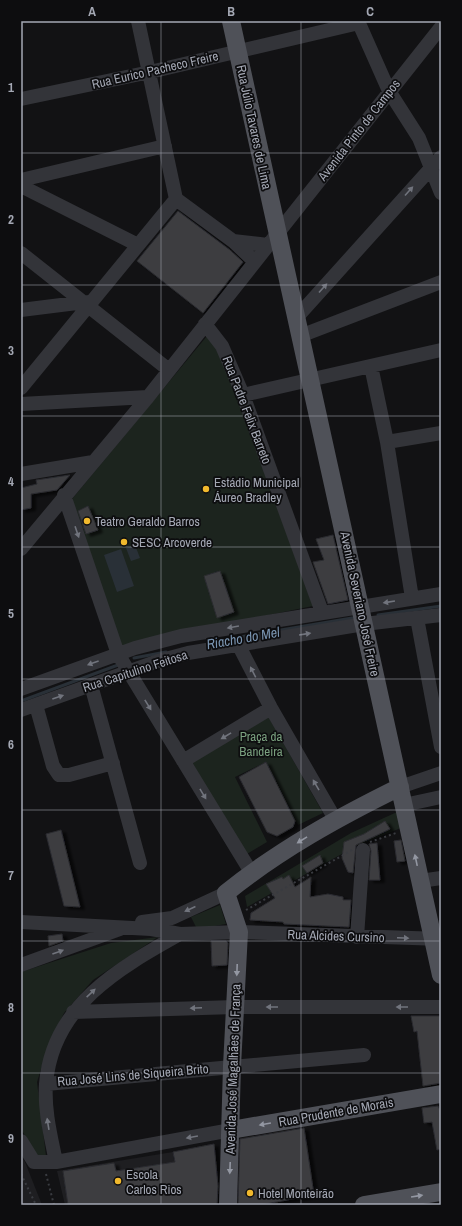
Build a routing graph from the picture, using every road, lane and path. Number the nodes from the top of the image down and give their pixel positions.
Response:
1 (138, 21) edge
2 (231, 21) edge
3 (358, 22) edge
4 (441, 27) edge
5 (238, 52) junction
6 (150, 72) junction
7 (389, 91) junction
8 (21, 99) edge
9 (165, 146) junction
10 (441, 157) edge
11 (431, 167) junction
12 (21, 180) edge
13 (21, 186) edge
14 (441, 193) edge
15 (176, 199) junction
16 (273, 239) junction
17 (233, 241) junction
18 (138, 245) junction
19 (21, 253) edge
20 (255, 262) junction
21 (441, 282) edge
22 (87, 304) junction
23 (21, 310) edge
24 (296, 317) junction
25 (205, 324) junction
26 (300, 336) junction
27 (441, 350) edge
28 (371, 366) junction
29 (169, 370) junction
30 (310, 379) junction
31 (21, 388) edge
32 (243, 395) junction
33 (148, 397) junction
34 (21, 404) edge
35 (441, 433) edge
36 (387, 442) junction
37 (93, 462) junction
38 (21, 474) edge
39 (64, 495) junction
40 (21, 549) edge
41 (441, 594) edge
42 (412, 598) junction
43 (361, 606) junction
44 (322, 612) junction
45 (441, 615) edge
46 (417, 618) junction
47 (364, 624) junction
48 (238, 644) junction
49 (118, 654) junction
50 (128, 671) junction
51 (91, 685) junction
52 (21, 689) edge
53 (36, 705) junction
54 (271, 708) junction
55 (21, 710) edge
56 (441, 746) edge
57 (183, 761) junction
58 (112, 763) junction
59 (441, 773) edge
60 (400, 787) junction
61 (441, 797) edge
62 (404, 805) junction
63 (335, 819) junction
64 (409, 830) junction
65 (362, 847) junction
66 (140, 863) dead end
67 (251, 872) junction
68 (441, 878) edge
69 (420, 880) junction
70 (226, 893) junction
71 (21, 911) edge
72 (21, 922) edge
73 (236, 925) junction
74 (127, 927) junction
75 (180, 934) junction
76 (357, 937) junction
77 (437, 940) edge
78 (21, 965) edge
79 (441, 975) edge
80 (236, 1007) junction
81 (441, 1007) edge
82 (73, 1012) junction
83 (364, 1055) dead end
84 (232, 1066) junction
85 (46, 1084) junction
86 (441, 1094) edge
87 (231, 1130) junction
88 (21, 1141) edge
89 (44, 1163) junction
90 (21, 1174) edge
91 (441, 1192) edge
92 (36, 1205) edge
93 (54, 1205) edge
94 (228, 1205) edge
95 (364, 1205) edge

1 - 6 street
2 - 5 main road, Rua Júlio Tavares de Lima
3 - 5 street, Rua Eurico Pacheco Freire
3 - 7 street
4 - 7 street, Avenida Pinto de Campos
5 - 6 street, Rua Eurico Pacheco Freire
5 - 16 main road, Rua Júlio Tavares de Lima
6 - 8 street, Rua Eurico Pacheco Freire
6 - 9 street
7 - 11 street
7 - 16 street, Avenida Pinto de Campos
9 - 12 street
9 - 15 street
10 - 11 street
11 - 14 street
24 -> 11 street
13 - 18 street
15 - 17 street
15 - 18 street
16 - 17 street
16 - 20 street, Avenida Pinto de Campos
16 - 24 main road, Avenida Severiano José Freire
17 - 20 street
18 - 22 street
19 - 22 street
20 - 25 street, Avenida Pinto de Campos
21 - 26 street
22 - 23 street
22 - 29 street
22 - 31 street
24 - 26 main road, Avenida Severiano José Freire
25 - 29 street, Avenida Pinto de Campos
25 - 32 street, Rua Padre Felix Barreto
26 - 30 main road, Avenida Severiano José Freire
27 - 28 street
28 - 30 street
28 - 36 street
29 - 33 street, Avenida Pinto de Campos
30 - 32 street
30 - 43 main road, Avenida Severiano José Freire
32 - 44 street, Rua Padre Felix Barreto
33 - 34 street
33 - 37 street, Avenida Pinto de Campos
35 - 36 street
36 - 42 street
37 - 38 street
37 - 39 street, Avenida Pinto de Campos
39 - 40 street, Avenida Pinto de Campos
39 -> 49 street
41 - 42 street, Rua Capitulino Feitosa
42 -> 43 street, Rua Capitulino Feitosa
43 - 44 street, Rua Capitulino Feitosa
43 - 47 main road, Avenida Severiano José Freire
44 -> 49 street, Rua Capitulino Feitosa
45 - 46 street, Rua Capitulino Feitosa
46 - 47 street, Rua Capitulino Feitosa
46 - 56 street
48 -> 47 street, Rua Capitulino Feitosa
47 - 60 main road, Avenida Severiano José Freire
48 - 50 street, Rua Capitulino Feitosa
54 -> 48 street
49 - 50 street
49 -> 52 street, Rua Capitulino Feitosa
50 - 51 street, Rua Capitulino Feitosa
50 -> 57 street
53 -> 51 street, Rua Capitulino Feitosa
51 - 58 street
53 - 55 street, Rua Capitulino Feitosa
53 - 58 street
54 -> 57 street
63 -> 54 street
57 -> 67 street
58 - 66 street
59 - 60 street
60 - 62 main road, Avenida Severiano José Freire
60 - 63 main road
61 - 62 street
62 - 64 main road, Avenida Severiano José Freire
63 -> 67 main road
64 - 65 path
69 -> 64 main road, Avenida Severiano José Freire
65 - 73 path
65 - 76 street
67 - 70 main road
68 - 69 street
69 - 77 main road, Avenida Severiano José Freire
70 -> 71 street
70 - 73 main road
72 - 74 street, Rua Alcides Cursino
73 - 75 street, Rua Alcides Cursino
73 - 76 street, Rua Alcides Cursino
73 -> 80 main road, Avenida José Magalhães de França
74 - 75 street, Rua Alcides Cursino
78 -> 74 street
82 -> 75 street
76 -> 77 street, Rua Alcides Cursino
77 - 79 main road, Avenida Severiano José Freire
81 -> 80 street
80 -> 82 street
80 - 84 main road, Avenida José Magalhães de França
82 - 85 street
83 - 84 street, Rua José Lins de Siqueira Brito
84 - 85 street, Rua José Lins de Siqueira Brito
84 - 87 main road, Avenida José Magalhães de França
89 -> 85 street
86 -> 87 main road, Rua Prudente de Morais
87 -> 89 street
87 -> 94 main road, Avenida José Magalhães de França
88 - 89 street
89 - 93 path
90 - 92 path
95 -> 91 main road

